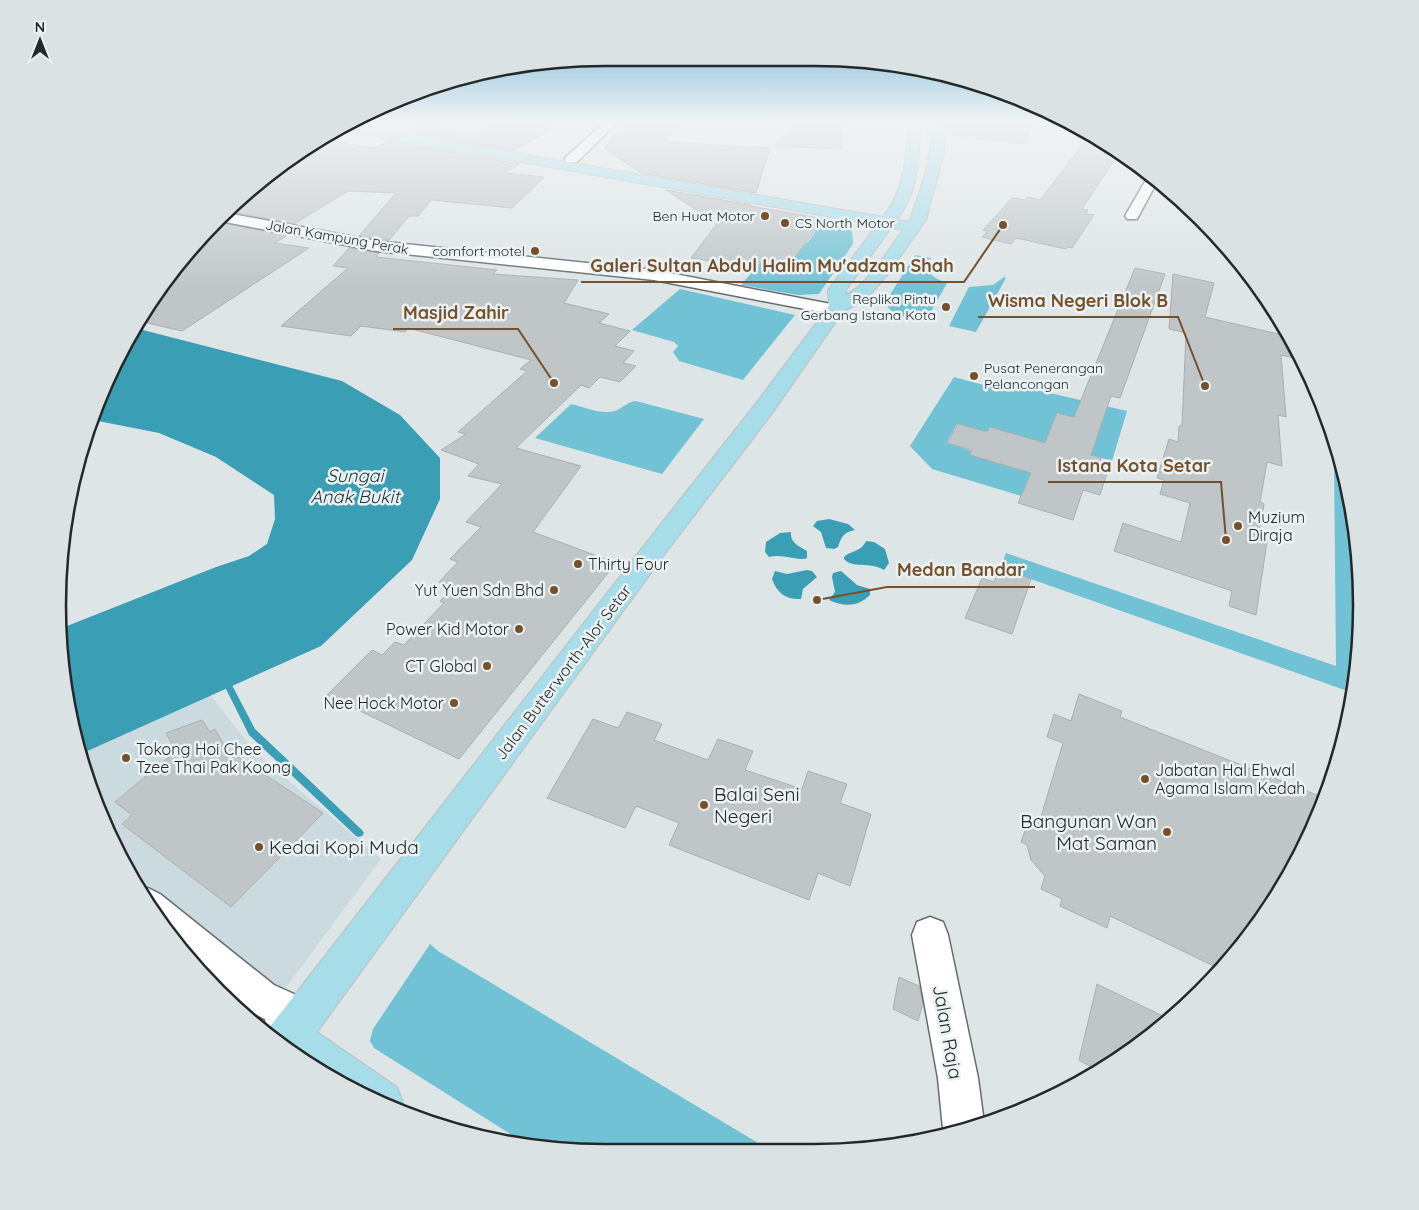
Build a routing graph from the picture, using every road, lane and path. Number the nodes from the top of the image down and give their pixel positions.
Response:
1 (648, 177) edge
2 (670, 177) edge
3 (909, 177) edge
4 (930, 177) edge
5 (1152, 186) edge
6 (902, 199) junction
7 (838, 209) junction
8 (1132, 216) dead end
9 (230, 218) edge
10 (891, 219) junction
11 (916, 223) junction
12 (873, 242) junction
13 (837, 309) junction
14 (173, 927) edge
15 (930, 935) dead end
16 (286, 1038) edge
17 (287, 1039) edge
18 (963, 1122) edge

1 - 7 main road
2 - 7 main road
3 - 6 main road
4 - 11 main road
5 - 8 street
6 - 7 main road
6 - 10 main road
7 - 10 main road
7 - 12 main road
9 - 13 street, Jalan Kampung Perak
10 - 11 main road
10 - 12 main road
11 - 13 main road
12 - 13 main road
13 - 17 main road, Jalan Butterworth-Alor Setar
14 - 16 street
15 - 18 street, Jalan Raja

